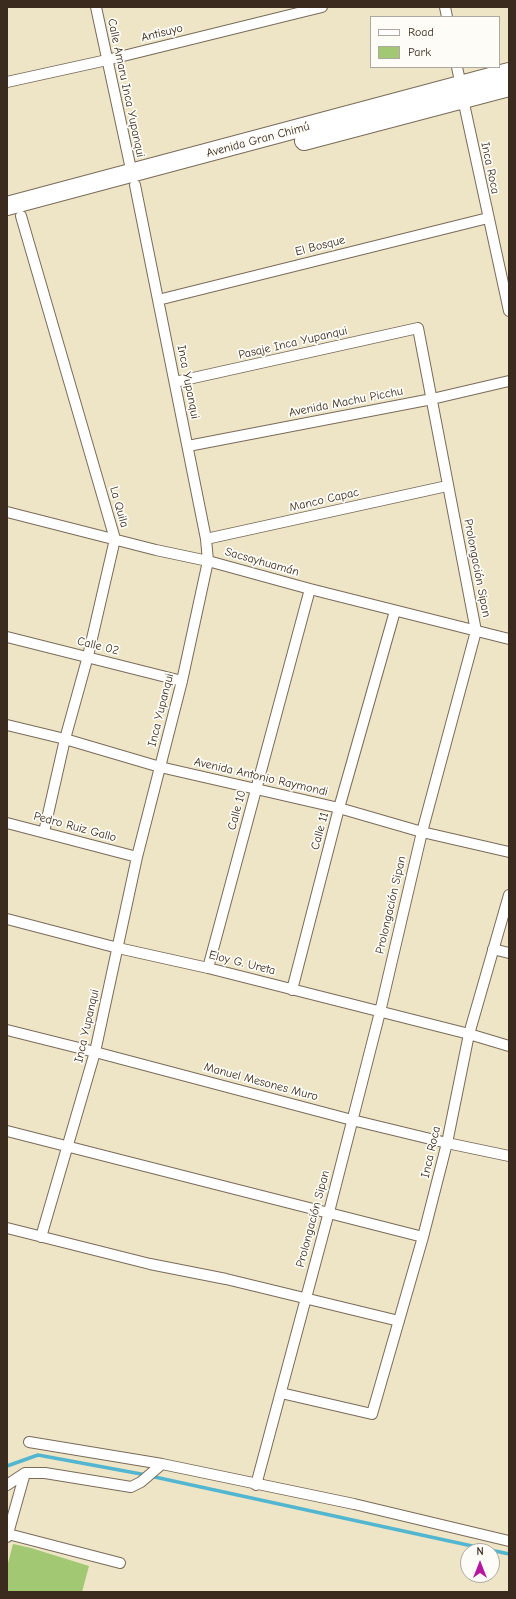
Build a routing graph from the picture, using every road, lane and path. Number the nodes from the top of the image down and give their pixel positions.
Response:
1 (96, 7) edge
2 (322, 7) edge
3 (107, 60) junction
4 (457, 68) edge
5 (509, 72) edge
6 (7, 82) edge
7 (509, 87) edge
8 (462, 93) junction
9 (133, 179) junction
10 (12, 214) edge
11 (488, 218) junction
12 (158, 300) junction
13 (509, 311) edge
14 (418, 328) joint
15 (509, 381) edge
16 (175, 382) junction
17 (432, 398) junction
18 (188, 446) junction
19 (447, 486) junction
20 (7, 512) edge
21 (115, 539) junction
22 (206, 539) junction
23 (208, 561) junction
24 (310, 589) junction
25 (395, 611) junction
26 (476, 631) junction
27 (7, 637) edge
28 (509, 639) edge
29 (88, 656) junction
30 (182, 681) junction
31 (7, 725) edge
32 (65, 740) junction
33 (160, 766) junction
34 (255, 789) junction
35 (339, 808) junction
36 (7, 823) edge
37 (44, 832) junction
38 (422, 832) junction
39 (509, 852) edge
40 (137, 857) junction
41 (509, 895) edge
42 (7, 919) edge
43 (118, 948) junction
44 (493, 950) junction
45 (509, 953) edge
46 (208, 968) junction
47 (292, 990) junction
48 (380, 1012) junction
49 (7, 1030) edge
50 (469, 1034) junction
51 (509, 1046) edge
52 (95, 1052) junction
53 (352, 1120) junction
54 (7, 1131) edge
55 (447, 1143) junction
56 (68, 1148) junction
57 (509, 1156) edge
58 (329, 1212) junction
59 (7, 1228) edge
60 (41, 1237) junction
61 (423, 1237) junction
62 (306, 1299) junction
63 (400, 1321) junction
64 (281, 1393) junction
65 (29, 1442) dead end
66 (162, 1464) junction
67 (25, 1473) junction
68 (7, 1485) edge
69 (256, 1485) junction
70 (7, 1536) edge
71 (509, 1542) edge
72 (120, 1563) dead end

1 - 3 street, Calle Amaru Inca Yupanqui
2 - 3 street, Antisuyo
3 - 6 street, Antisuyo
3 - 9 street, Calle Amaru Inca Yupanqui
4 - 8 street, Inca Roca
5 - 8 highway, Avenida Gran Chimú
7 - 8 highway, Avenida Gran Chimú
8 - 9 highway, Avenida Gran Chimú
8 - 11 street, Inca Roca
9 - 10 highway, Avenida Gran Chimú
9 - 12 street, Inca Yupanqui
10 - 21 street, La Quila
11 - 12 street, El Bosque
11 - 13 street, Inca Roca
12 - 16 street, Inca Yupanqui
14 - 16 street, Pasaje Inca Yupanqui
14 - 17 street, Prolongación Sipan
15 - 17 street, Avenida Machu Picchu
16 - 18 street, Inca Yupanqui
17 - 18 street, Avenida Machu Picchu
17 - 19 street, Prolongación Sipan
18 - 22 street, Inca Yupanqui
19 - 22 street, Manco Capac
19 - 26 street, Prolongación Sipan
20 - 21 street, Sacsayhuamán
21 - 23 street, Sacsayhuamán
21 - 29 street, La Quila
22 - 23 street, Inca Yupanqui
23 - 24 street, Sacsayhuamán
23 - 30 street, Inca Yupanqui
24 - 25 street, Sacsayhuamán
24 - 34 street, Calle 10
25 - 26 street, Sacsayhuamán
25 - 35 street, Calle 11
26 - 28 street, Sacsayhuamán
26 - 38 street, Prolongación Sipan
27 - 29 street, Calle 02
29 - 30 street, Calle 02
29 - 32 street, La Quila
30 - 33 street, Inca Yupanqui
31 - 32 street, Avenida Antonio Raymondi
32 - 33 street, Avenida Antonio Raymondi
32 - 37 street, La Quila
33 - 34 street, Avenida Antonio Raymondi
33 - 40 street, Inca Yupanqui
34 - 35 street, Avenida Antonio Raymondi
34 - 46 street, Calle 10
35 - 38 street, Avenida Antonio Raymondi
35 - 47 street, Calle 11
36 - 37 street, Pedro Ruiz Gallo
37 - 40 street, Pedro Ruiz Gallo
38 - 39 street, Avenida Antonio Raymondi
38 - 48 street, Prolongación Sipan
40 - 43 street, Inca Yupanqui
41 - 44 street, Inca Roca
42 - 43 street, Eloy G. Ureta
43 - 46 street, Eloy G. Ureta
43 - 52 street, Inca Yupanqui
44 - 45 street
44 - 50 street, Inca Roca
46 - 47 street, Eloy G. Ureta
47 - 48 street, Eloy G. Ureta
48 - 50 street, Eloy G. Ureta
48 - 53 street, Prolongación Sipan
49 - 52 street, Manuel Mesones Muro
50 - 51 street, Eloy G. Ureta
50 - 55 street, Inca Roca
52 - 53 street, Manuel Mesones Muro
52 - 56 street, Inca Yupanqui
53 - 55 street, Manuel Mesones Muro
53 - 58 street, Prolongación Sipan
54 - 56 street
55 - 57 street, Manuel Mesones Muro
55 - 61 street, Inca Roca
56 - 58 street
56 - 60 street, Inca Yupanqui
58 - 61 street
58 - 62 street, Prolongación Sipan
59 - 60 street
60 - 62 street
61 - 63 street, Inca Roca
62 - 63 street
62 - 64 street, Prolongación Sipan
63 - 64 street, Inca Roca
64 - 69 street, Prolongación Sipan
65 - 66 street
66 - 67 street
66 - 69 street
67 - 68 street
67 - 70 street
69 - 71 street
70 - 72 street

